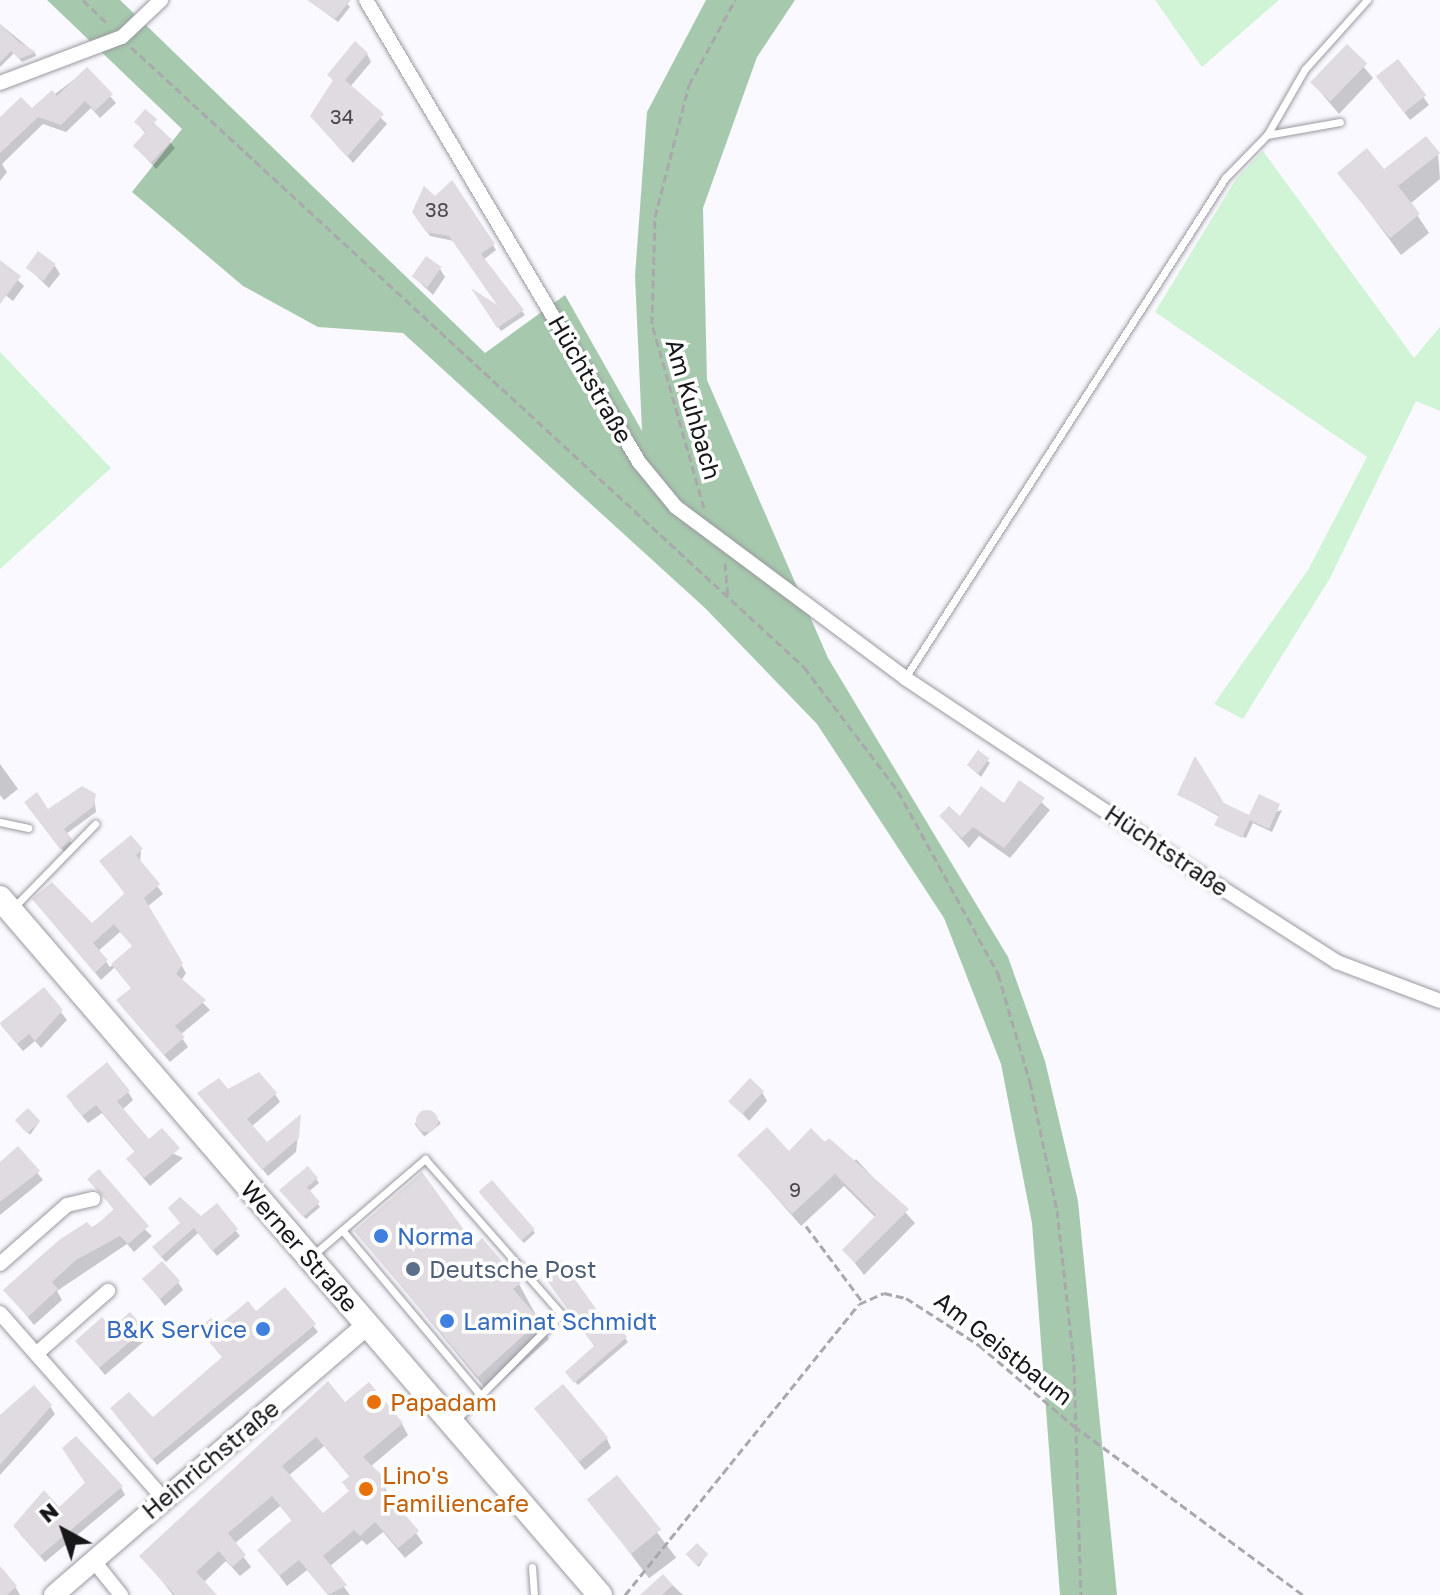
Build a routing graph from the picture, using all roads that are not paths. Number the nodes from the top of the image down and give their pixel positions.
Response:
1 (161, 0) edge
2 (366, 0) edge
3 (1367, 0) edge
4 (0, 83) edge
5 (1340, 122) dead end
6 (1267, 135) junction
7 (905, 678) junction
8 (0, 822) edge
9 (95, 824) dead end
10 (28, 828) dead end
11 (5, 904) edge
12 (1440, 1001) edge
13 (93, 1199) dead end
14 (342, 1230) junction
15 (310, 1258) junction
16 (0, 1264) edge
17 (108, 1291) dead end
18 (0, 1313) edge
19 (368, 1324) junction
20 (36, 1354) junction
21 (483, 1398) junction
22 (453, 1423) junction
23 (163, 1498) junction
24 (93, 1560) junction
25 (532, 1567) dead end
26 (54, 1595) edge
27 (121, 1595) edge
28 (534, 1595) edge
29 (600, 1595) edge

1 - 4 street
2 - 7 street, Hüchtstraße
3 - 6 lane
5 - 6 lane
6 - 7 lane
7 - 12 street, Hüchtstraße
8 - 10 lane
9 - 11 lane
11 - 15 main road, Werner Straße
13 - 16 street
14 - 15 lane
14 - 21 lane
14 - 21 lane
15 - 19 main road, Werner Straße
17 - 20 street
18 - 20 street
19 - 22 main road, Werner Straße
19 - 23 street, Heinrichstraße
20 - 23 street
21 - 22 lane
22 - 29 main road, Werner Straße
23 - 24 street, Heinrichstraße
24 - 26 street, Heinrichstraße
24 - 27 street
25 - 28 lane

